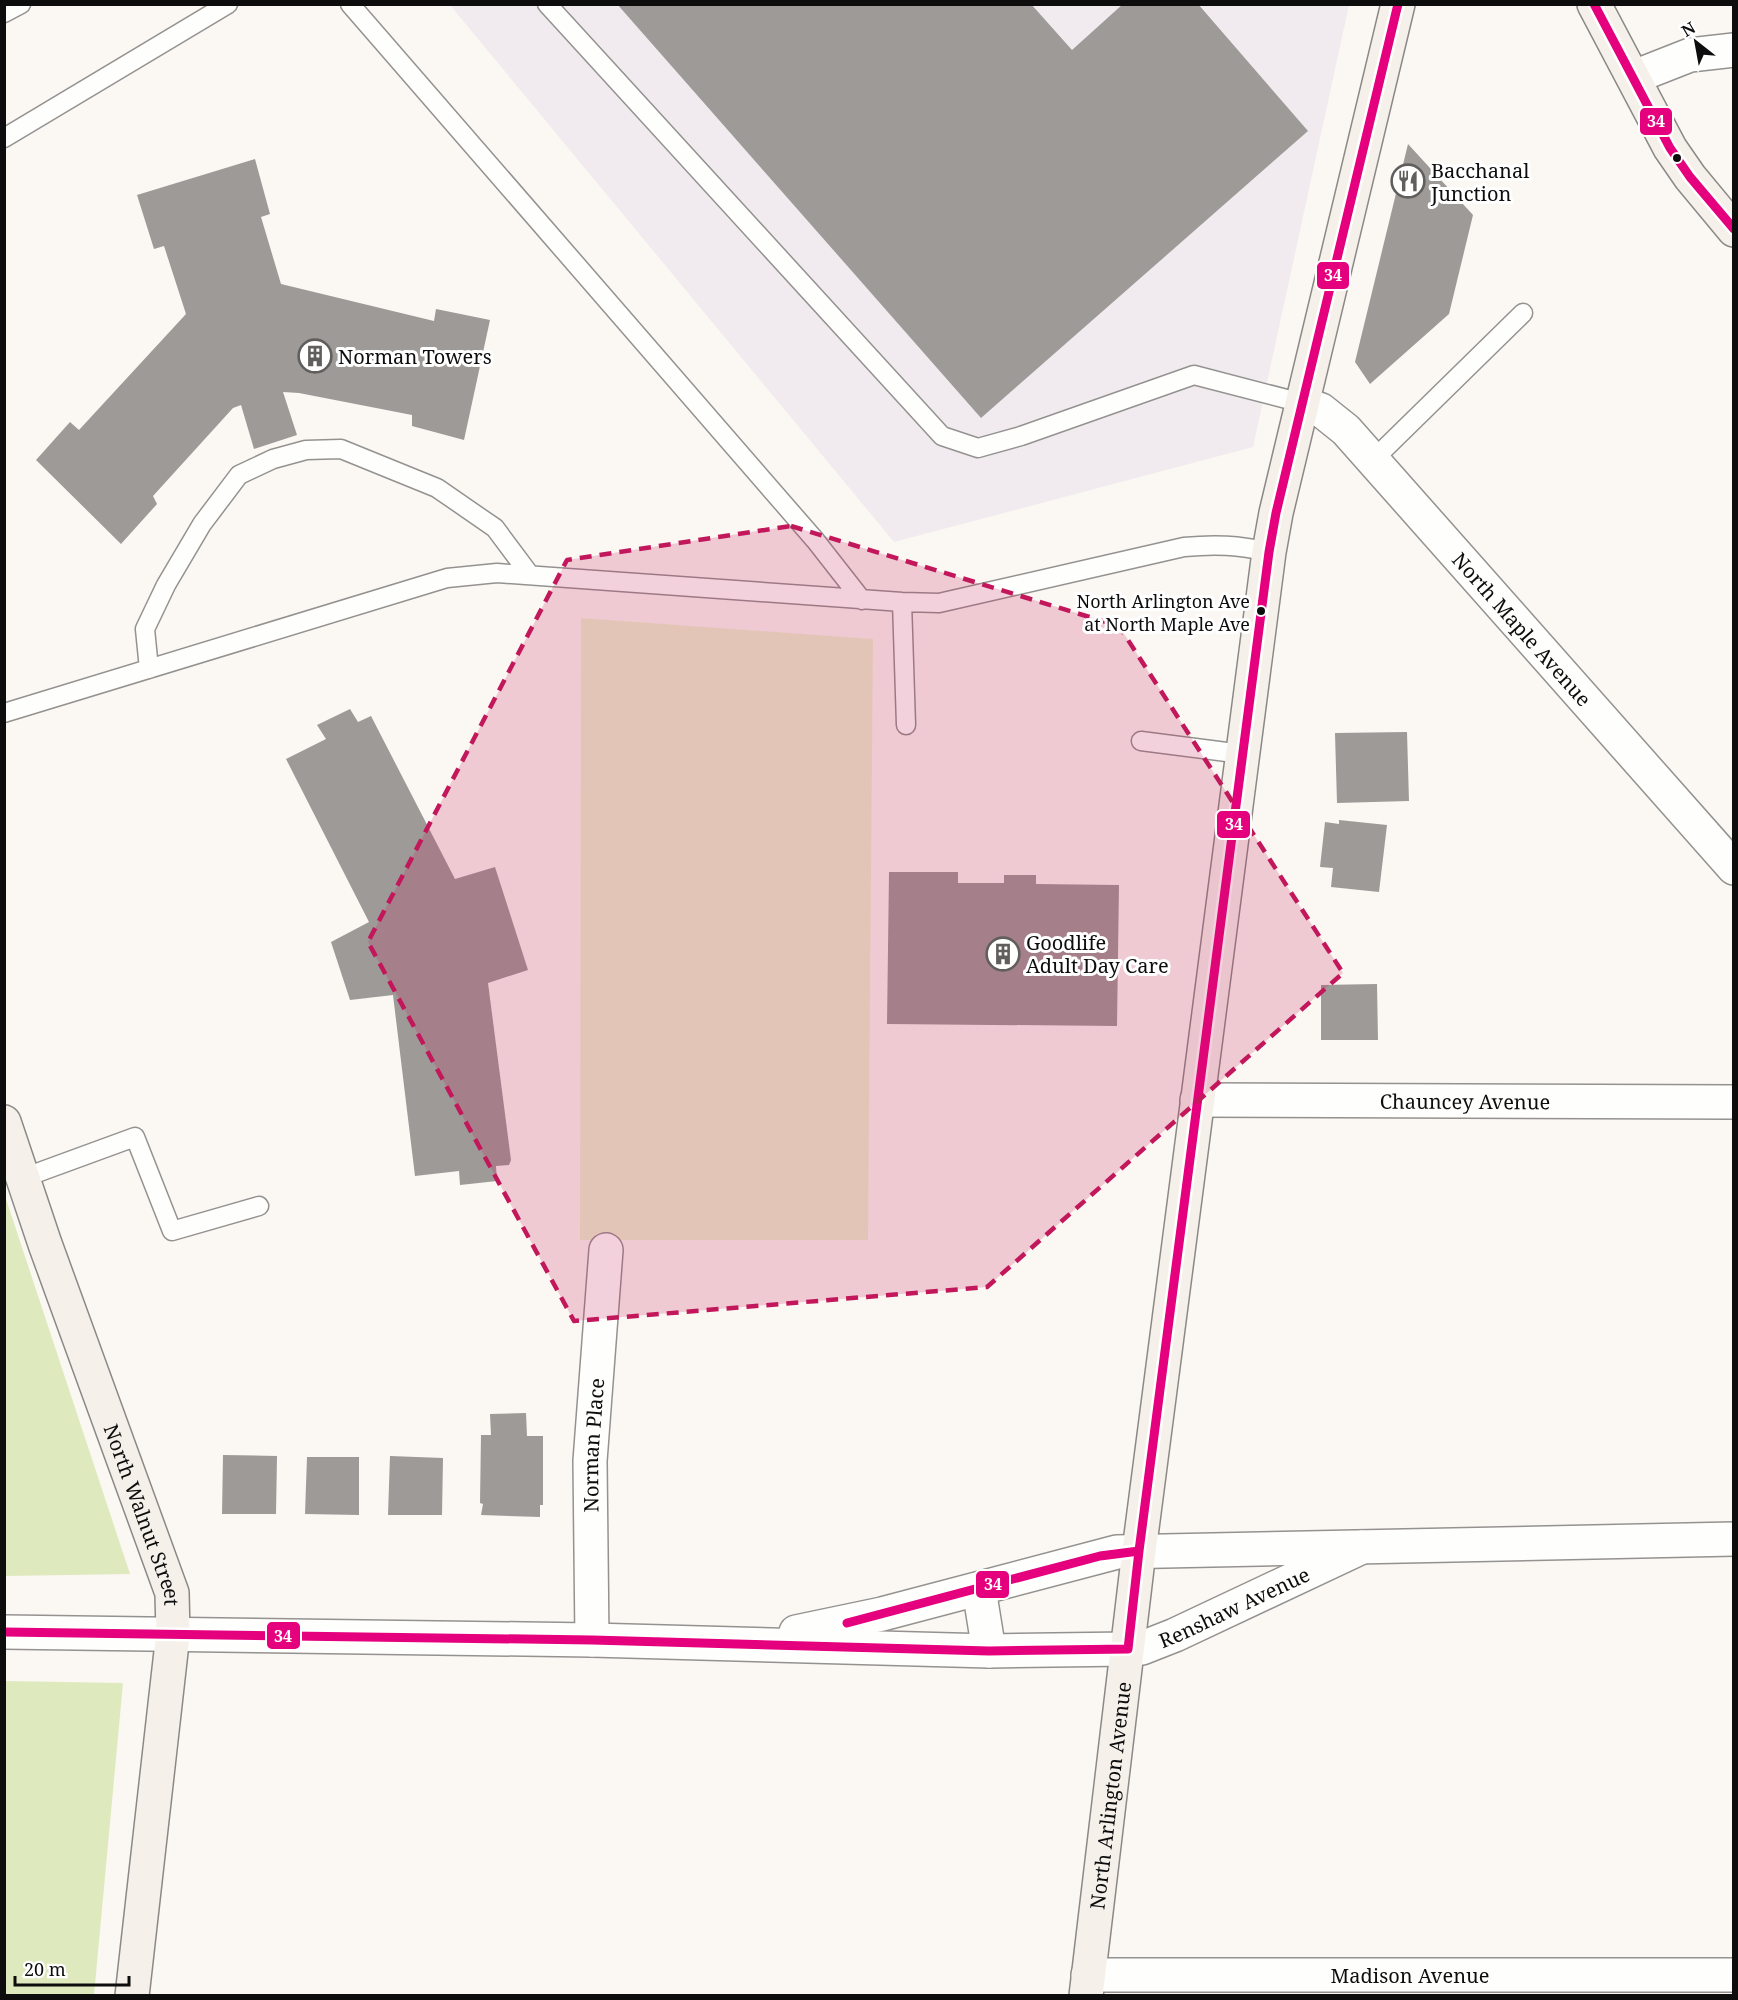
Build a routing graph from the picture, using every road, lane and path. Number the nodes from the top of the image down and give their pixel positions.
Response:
1 (21, 4) edge
2 (228, 4) edge
3 (350, 4) edge
4 (547, 4) edge
5 (1398, 4) edge
6 (1604, 9) edge
7 (4, 14) edge
8 (1734, 50) edge
9 (1634, 78) junction
10 (4, 138) edge
11 (1734, 230) edge
12 (1523, 313) dead end
13 (1302, 403) junction
14 (1372, 460) junction
15 (1269, 552) junction
16 (530, 575) junction
17 (862, 600) junction
18 (902, 602) junction
19 (149, 669) junction
20 (5, 711) edge
21 (906, 725) dead end
22 (1141, 741) dead end
23 (1242, 754) junction
24 (1734, 868) edge
25 (1197, 1100) junction
26 (1734, 1102) edge
27 (4, 1122) edge
28 (23, 1178) junction
29 (259, 1206) dead end
30 (606, 1250) dead end
31 (1734, 1539) edge
32 (1362, 1546) junction
33 (1139, 1551) junction
34 (979, 1589) junction
35 (4, 1632) edge
36 (173, 1634) junction
37 (592, 1640) junction
38 (705, 1643) junction
39 (1128, 1649) junction
40 (989, 1651) junction
41 (1734, 1975) edge
42 (1087, 1985) edge
43 (132, 1995) edge

1 - 7 lane
2 - 10 lane
3 - 17 lane
4 - 13 lane
5 - 13 street, North Arlington Avenue
6 - 9 street
8 - 9 street
9 - 11 street
12 - 14 lane
13 - 14 street, North Maple Avenue
13 - 15 street, North Arlington Avenue
14 - 24 street, North Maple Avenue
15 - 18 lane
15 - 23 street, North Arlington Avenue
16 - 17 lane
16 - 19 lane
16 - 19 lane
17 - 18 lane
18 - 21 lane
19 - 20 lane
22 - 23 lane
23 - 25 street, North Arlington Avenue
25 - 26 street, Chauncey Avenue
25 - 33 street, North Arlington Avenue
27 - 28 street, North Walnut Street
28 - 29 lane
28 - 36 street, North Walnut Street
30 - 37 street, Norman Place
31 - 32 street, Renshaw Avenue
32 - 33 street, Renshaw Avenue
32 - 39 street, Renshaw Avenue
33 - 34 street, Renshaw Avenue
33 - 39 street, North Arlington Avenue
34 - 38 street, Renshaw Avenue
34 - 40 street
35 - 36 street, Renshaw Avenue
36 - 37 street, Renshaw Avenue
36 - 43 street, North Walnut Street
37 - 38 street, Renshaw Avenue
38 - 40 street, Renshaw Avenue
39 - 40 street, Renshaw Avenue
39 - 42 street, North Arlington Avenue
41 - 42 street, Madison Avenue

